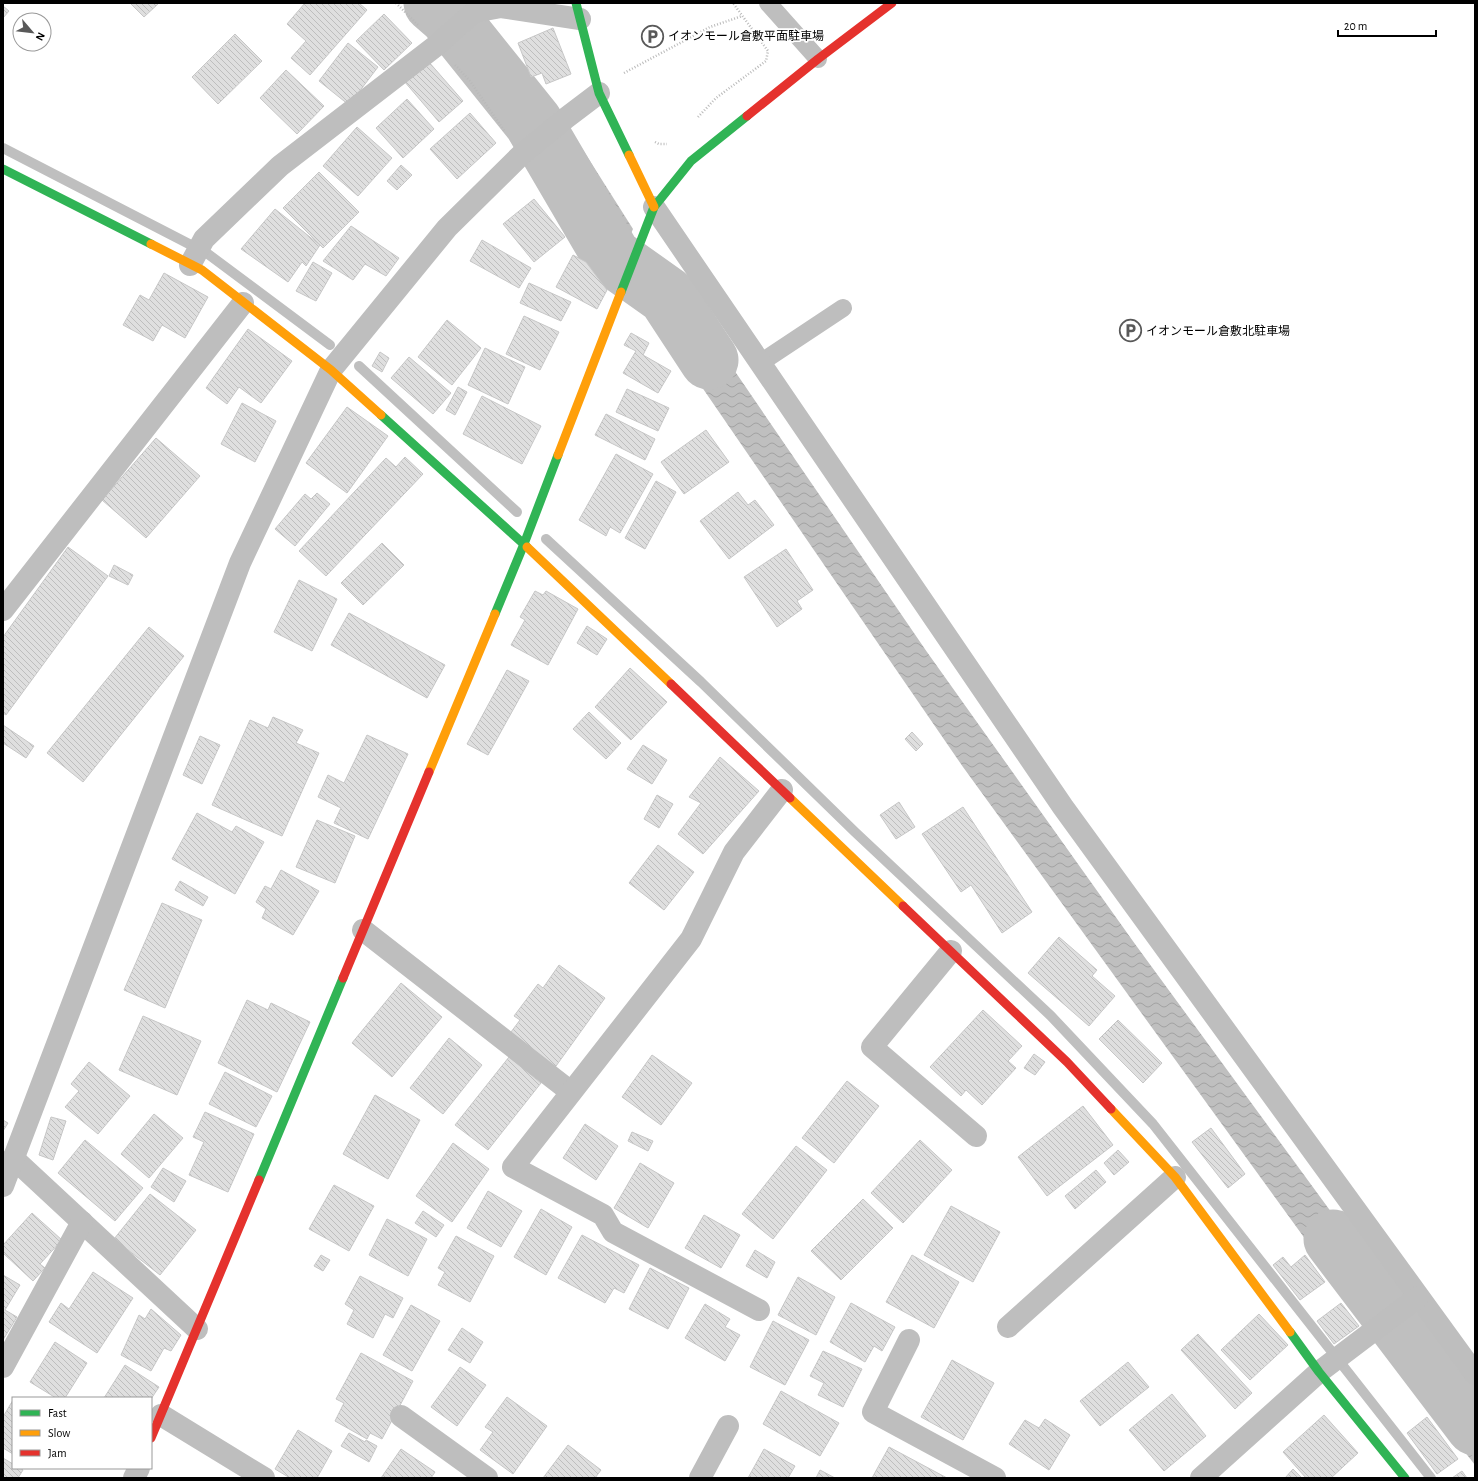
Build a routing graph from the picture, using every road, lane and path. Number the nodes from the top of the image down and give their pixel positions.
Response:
1 (396, 3) edge
2 (733, 3) edge
3 (768, 3) edge
4 (892, 3) edge
5 (578, 11) edge
6 (742, 16) junction
7 (437, 45) junction
8 (818, 59) junction
9 (622, 66) dead end
10 (624, 73) junction
11 (626, 81) dead end
12 (599, 93) junction
13 (696, 118) dead end
14 (653, 141) dead end
15 (670, 143) dead end
16 (522, 155) junction
17 (3, 169) edge
18 (653, 208) junction
19 (190, 264) junction
20 (243, 302) junction
21 (843, 308) dead end
22 (760, 363) junction
23 (331, 370) junction
24 (524, 544) junction
25 (3, 610) edge
26 (782, 790) junction
27 (363, 930) junction
28 (951, 952) junction
29 (571, 1092) junction
30 (976, 1136) dead end
31 (13, 1158) junction
32 (1175, 1177) junction
33 (3, 1186) edge
34 (82, 1222) junction
35 (1413, 1301) junction
36 (759, 1310) dead end
37 (1008, 1327) dead end
38 (197, 1329) junction
39 (909, 1340) dead end
40 (3, 1367) edge
41 (1319, 1372) junction
42 (1475, 1374) edge
43 (161, 1415) junction
44 (401, 1416) dead end
45 (728, 1426) dead end
46 (152, 1436) edge
47 (138, 1469) edge
48 (134, 1478) edge
49 (264, 1478) edge
50 (487, 1478) edge
51 (700, 1478) edge
52 (995, 1478) edge
53 (1201, 1478) edge
54 (1405, 1478) edge

1 - 7 path
2 - 6 path
3 - 8 lane
4 - 8 street
5 - 7 street
5 - 12 street
6 - 10 path
6 - 13 path
7 - 16 path
7 - 19 street
8 - 18 street
9 - 10 path
10 - 11 path
12 - 16 street
12 - 18 street
14 - 15 path
16 - 23 street
17 - 19 street
18 - 22 street
18 - 24 street
19 - 20 street
20 - 23 street
20 - 25 street
21 - 22 lane
22 - 35 street
23 - 24 street
23 - 31 street
24 - 26 street
24 - 27 street
26 - 28 street
26 - 29 street
27 - 29 street
27 - 38 street
28 - 30 street
28 - 32 street
29 - 36 street
31 - 33 street
31 - 34 street
32 - 37 street
32 - 41 street
34 - 38 street
34 - 40 street
35 - 41 street
35 - 42 street
38 - 43 street
39 - 52 street
41 - 53 street
41 - 54 street
43 - 46 street
43 - 49 street
44 - 50 street
45 - 51 street
47 - 48 street

